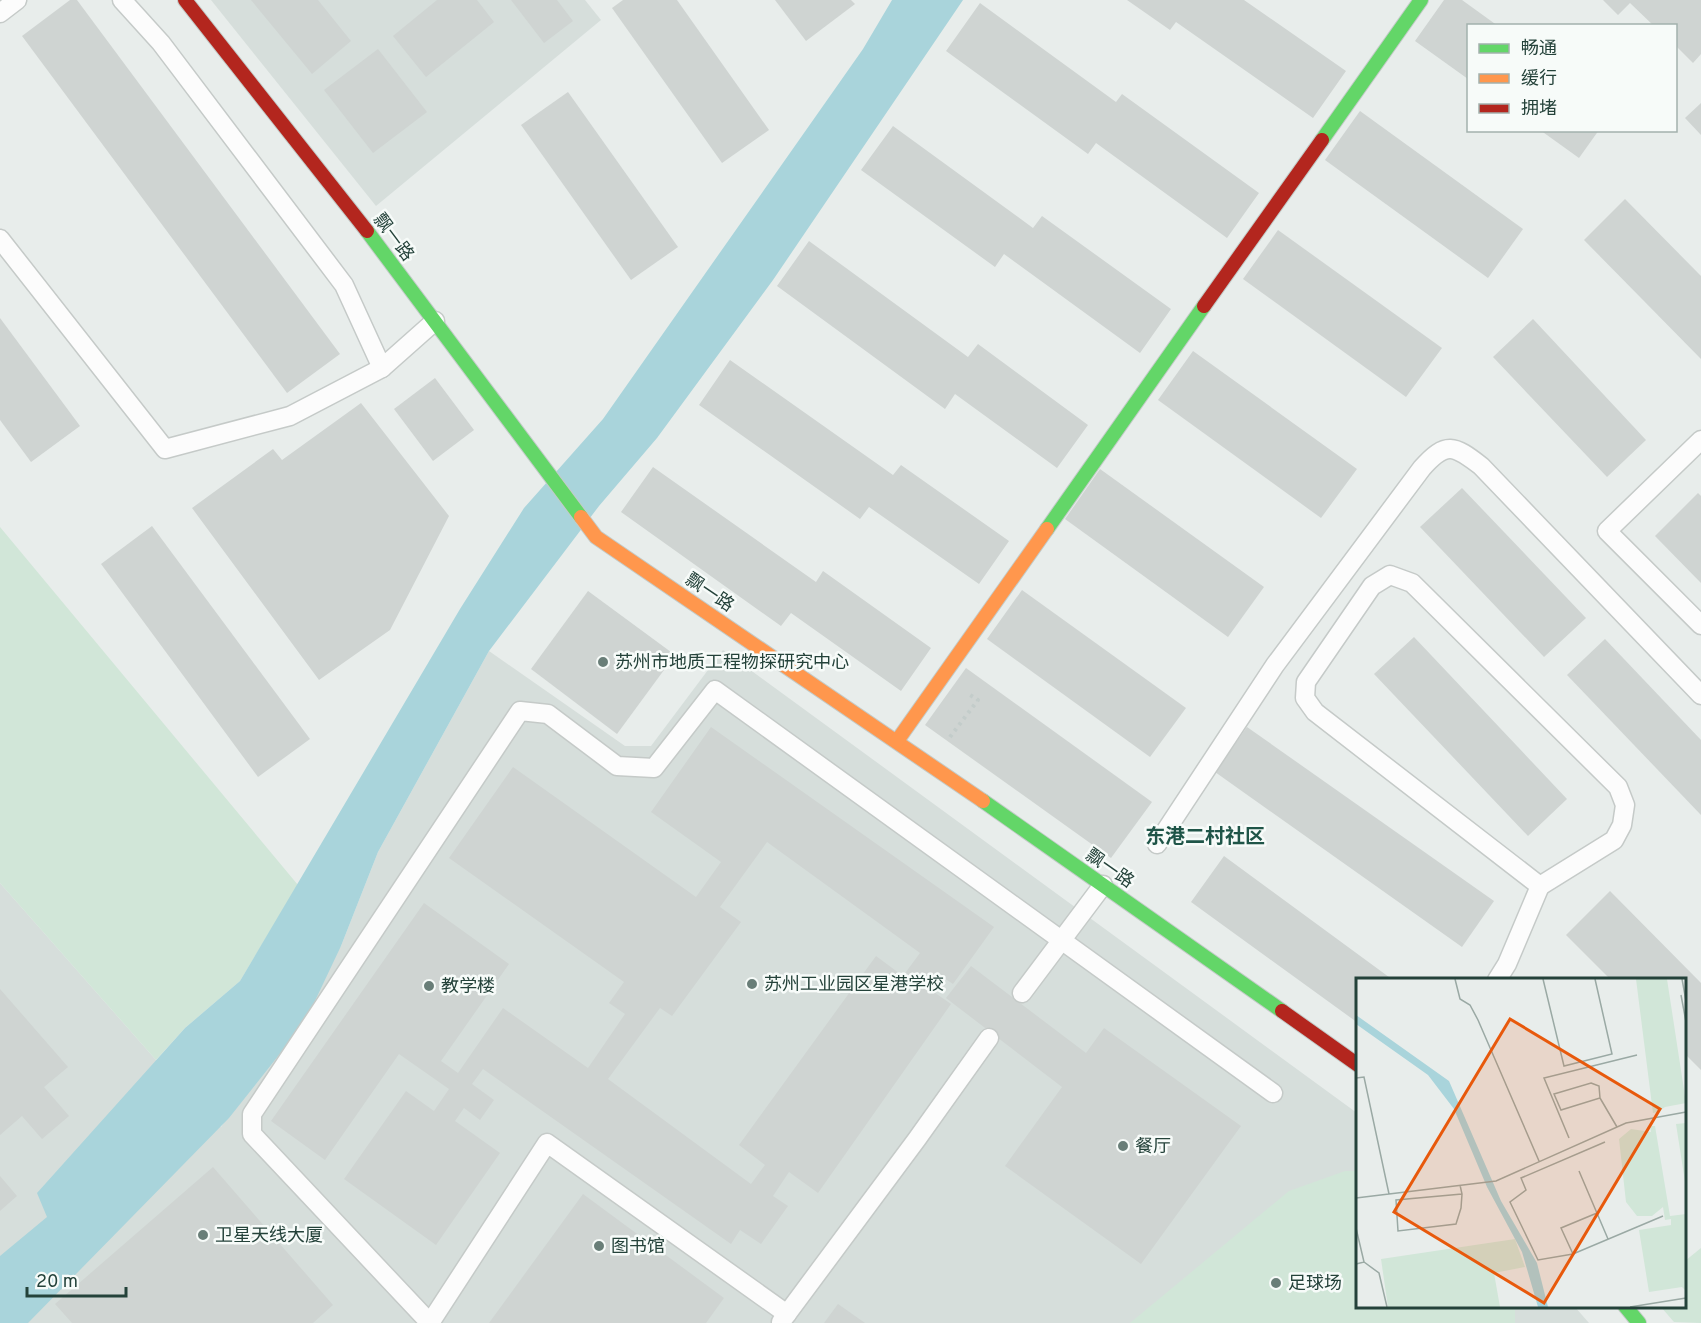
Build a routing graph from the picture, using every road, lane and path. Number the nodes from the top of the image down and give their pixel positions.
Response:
1 (17, 0) edge
2 (122, 0) edge
3 (185, 0) edge
4 (1421, 0) edge
5 (0, 13) edge
6 (0, 239) edge
7 (435, 321) junction
8 (382, 368) junction
9 (1701, 440) edge
10 (1701, 625) edge
11 (1701, 695) edge
12 (897, 741) junction
13 (1157, 844) dead end
14 (1103, 885) junction
15 (1540, 886) junction
16 (1062, 940) junction
17 (1498, 978) edge
18 (1022, 993) dead end
19 (990, 1038) dead end
20 (1356, 1064) edge
21 (1273, 1093) dead end
22 (1627, 1308) edge
23 (784, 1318) edge
24 (429, 1323) edge
25 (1639, 1323) edge

1 - 5 lane
2 - 8 lane
3 - 7 street, 飘一路
4 - 12 street
6 - 8 lane
7 - 8 lane
7 - 12 street, 飘一路
9 - 10 lane
11 - 13 lane
12 - 14 street, 飘一路
14 - 16 lane
14 - 20 street, 飘一路
15 - 15 lane
15 - 17 lane
16 - 18 lane
16 - 21 lane
16 - 24 lane
19 - 23 lane
22 - 25 street
23 - 24 lane

